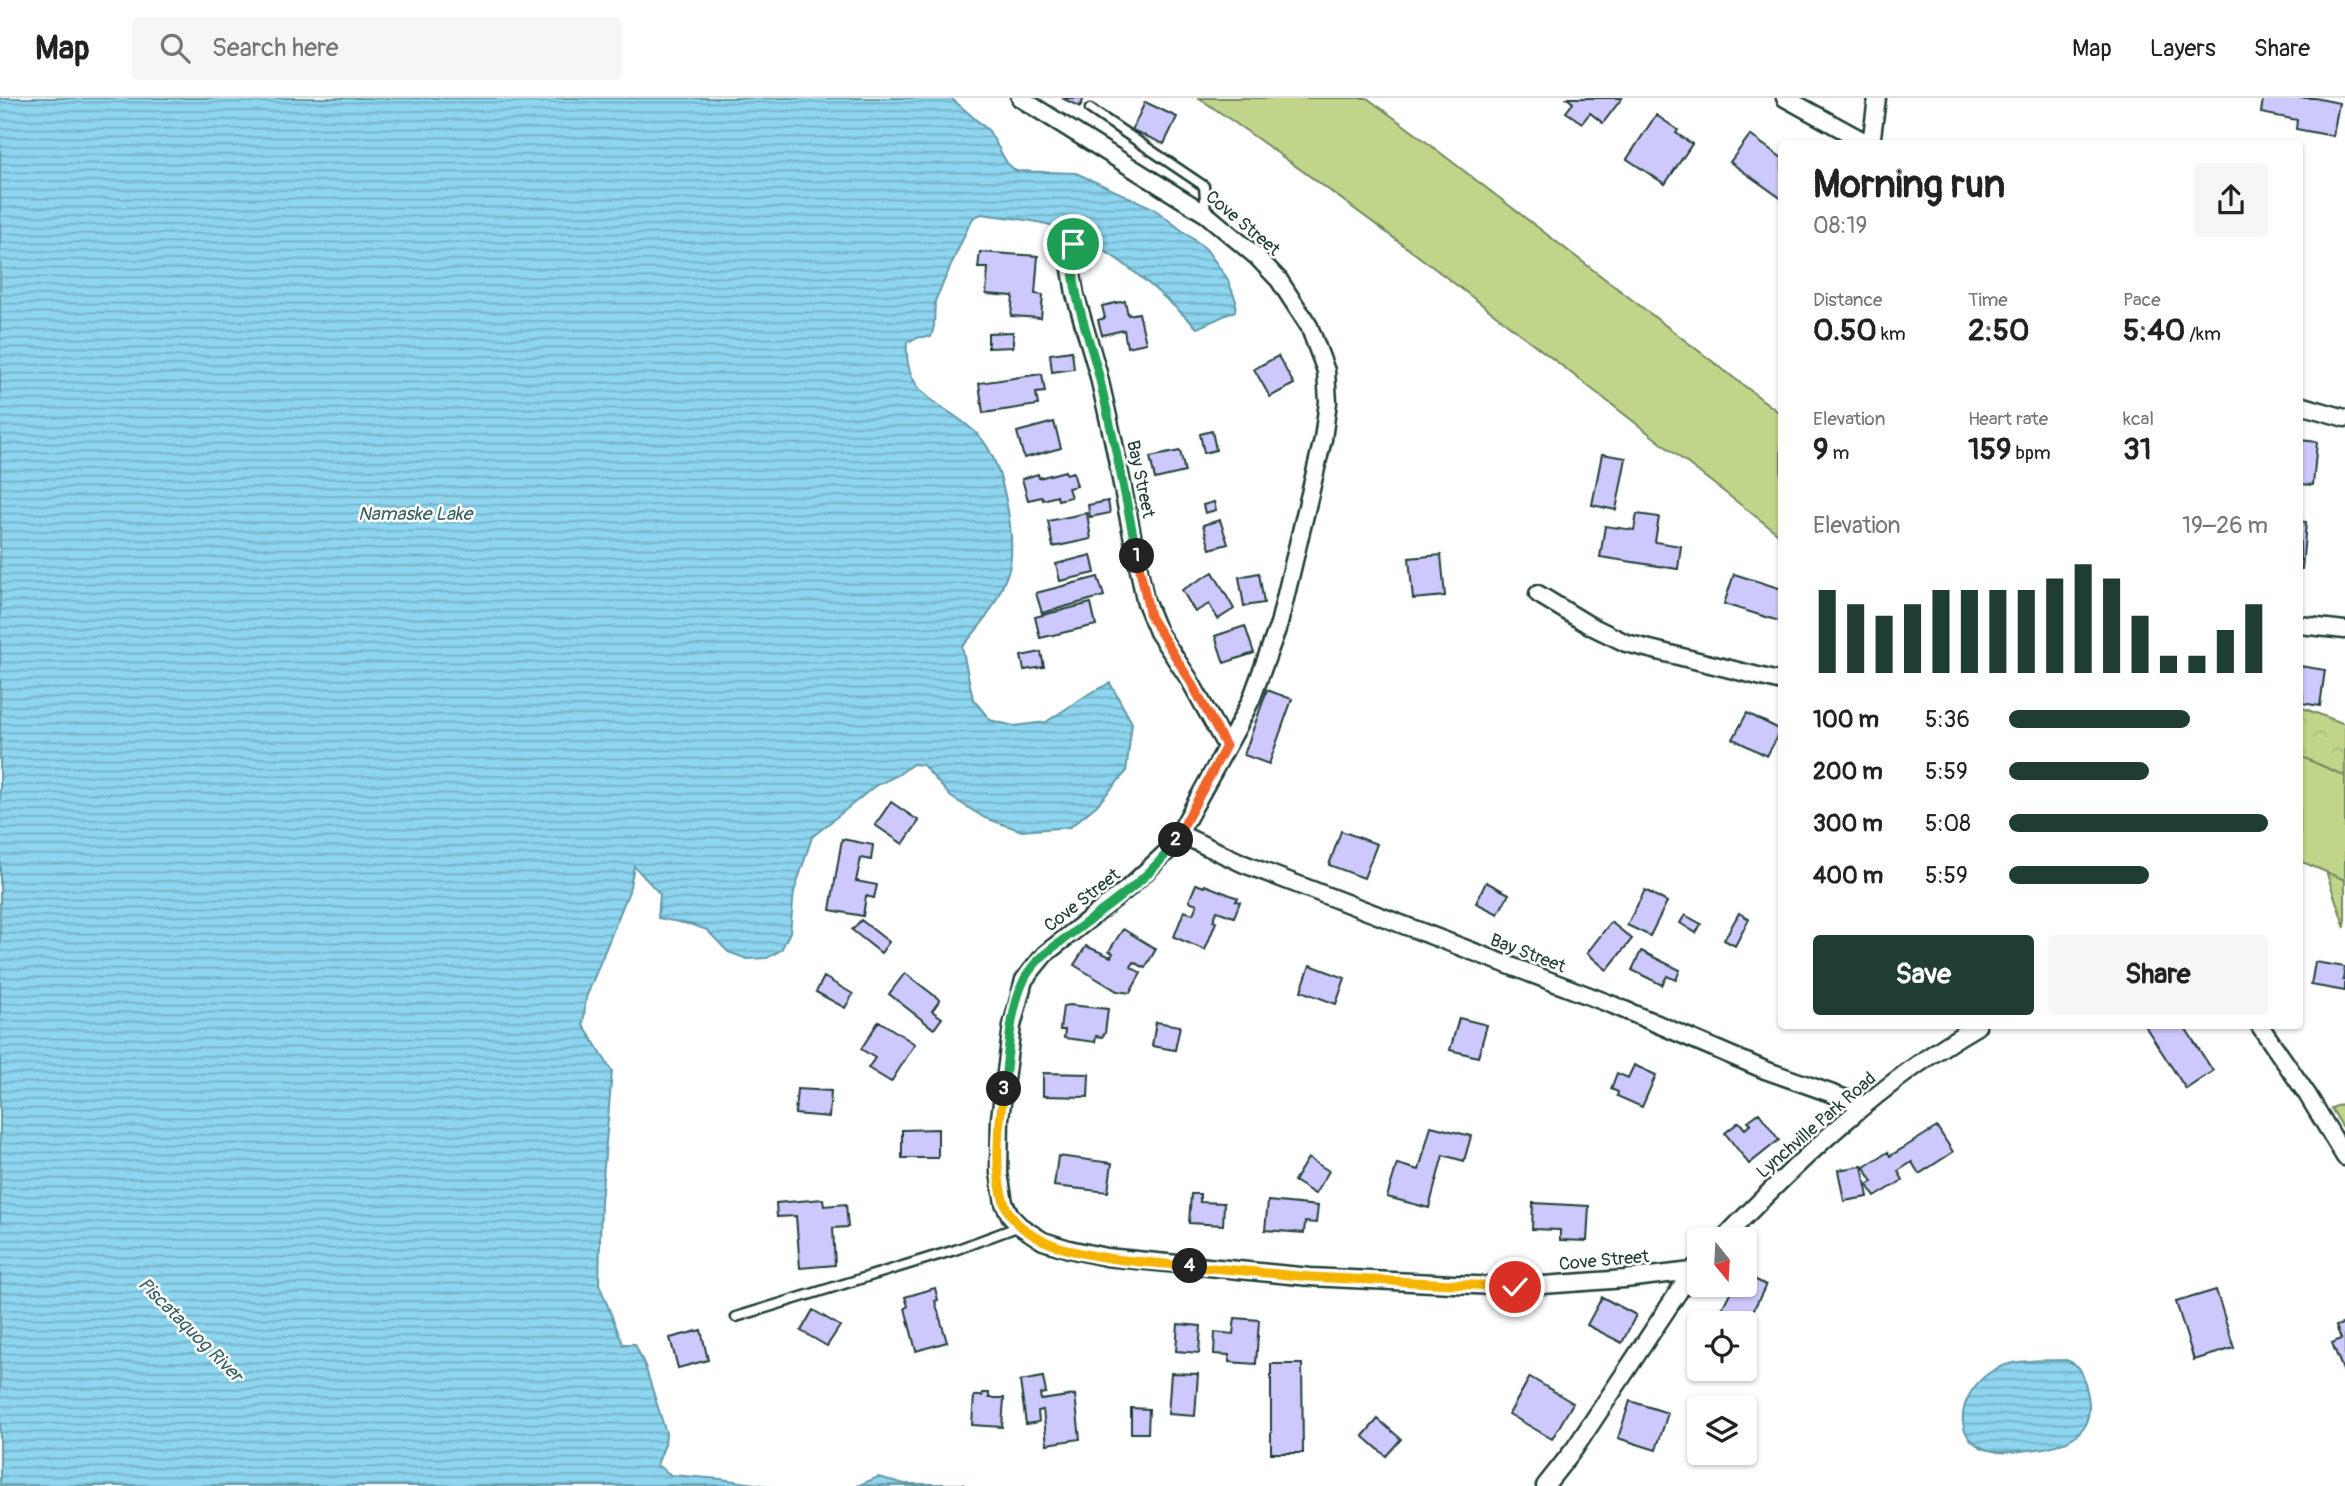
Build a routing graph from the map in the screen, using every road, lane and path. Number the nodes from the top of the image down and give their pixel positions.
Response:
1 (1020, 98) edge
2 (1785, 98) edge
3 (1877, 98) edge
4 (1090, 109) dead end
5 (1862, 140) edge
6 (1871, 140) edge
7 (1206, 214) junction
8 (1073, 244) dead end
9 (2303, 406) edge
10 (2345, 418) edge
11 (1538, 594) dead end
12 (2303, 625) edge
13 (2345, 630) edge
14 (1778, 681) edge
15 (1226, 746) junction
16 (1180, 834) junction
17 (1972, 1029) edge
18 (2262, 1029) edge
19 (1864, 1105) junction
20 (2345, 1157) edge
21 (1020, 1226) junction
22 (1735, 1227) edge
23 (1687, 1268) edge
24 (1687, 1279) edge
25 (736, 1317) dead end
26 (1545, 1486) edge

1 - 7 street, Cove Street
2 - 5 street
3 - 6 street
4 - 7 lane
7 - 15 street, Cove Street
8 - 15 street, Bay Street
9 - 10 street
11 - 14 street
12 - 13 street
15 - 16 street, Cove Street
16 - 19 street, Bay Street
16 - 21 street, Cove Street
17 - 19 street, Lynchville Park Road
18 - 20 street
19 - 22 street, Lynchville Park Road
21 - 23 street, Cove Street
21 - 25 lane
24 - 26 street

